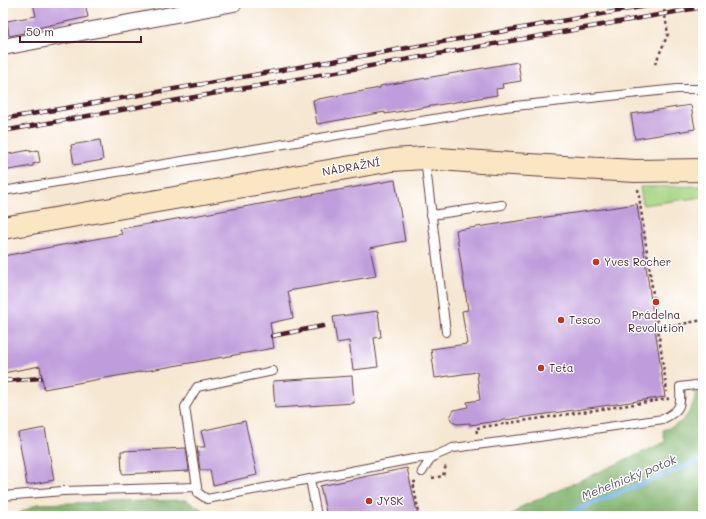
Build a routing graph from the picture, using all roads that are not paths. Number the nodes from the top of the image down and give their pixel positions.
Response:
1 (234, 3) edge
2 (3, 47) edge
3 (703, 89) edge
4 (425, 158) junction
5 (703, 170) edge
6 (3, 191) edge
7 (502, 205) dead end
8 (431, 215) junction
9 (3, 228) edge
10 (446, 332) dead end
11 (273, 371) dead end
12 (703, 384) edge
13 (432, 457) junction
14 (422, 472) dead end
15 (310, 479) junction
16 (197, 487) junction
17 (3, 496) edge
18 (317, 516) edge

1 - 2 street
3 - 6 lane
4 - 5 main road, NÁDRAŽNÍ
4 - 8 lane
4 - 9 main road, NÁDRAŽNÍ
7 - 8 lane
8 - 10 lane
11 - 16 lane
12 - 13 lane
13 - 14 lane
13 - 15 lane
15 - 16 lane
15 - 18 lane
16 - 17 lane

